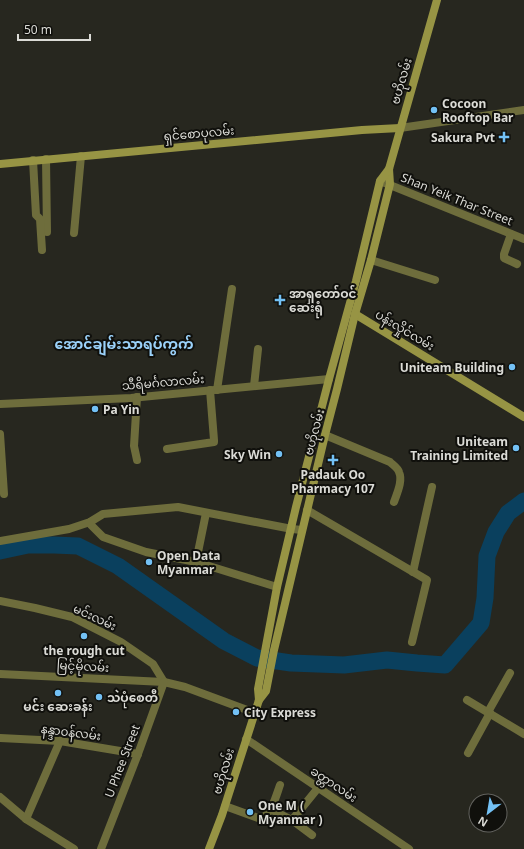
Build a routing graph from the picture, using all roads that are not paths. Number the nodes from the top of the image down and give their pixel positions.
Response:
1 (437, 0) edge
2 (524, 110) edge
3 (400, 128) junction
4 (81, 156) junction
5 (46, 159) junction
6 (33, 160) junction
7 (0, 164) edge
8 (389, 169) junction
9 (380, 180) junction
10 (390, 184) junction
11 (47, 232) dead end
12 (74, 233) dead end
13 (511, 234) junction
14 (524, 239) edge
15 (42, 250) dead end
16 (371, 260) junction
17 (517, 264) dead end
18 (435, 280) dead end
19 (232, 289) dead end
20 (355, 314) junction
21 (258, 349) dead end
22 (328, 379) junction
23 (254, 386) junction
24 (214, 390) junction
25 (137, 397) junction
26 (0, 404) edge
27 (524, 417) edge
28 (0, 434) edge
29 (324, 435) junction
30 (167, 449) dead end
31 (137, 460) dead end
32 (432, 487) dead end
33 (4, 494) dead end
34 (394, 502) dead end
35 (307, 510) junction
36 (206, 513) junction
37 (90, 522) junction
38 (292, 529) junction
39 (302, 530) junction
40 (0, 541) edge
41 (196, 562) junction
42 (413, 572) junction
43 (277, 587) junction
44 (0, 601) edge
45 (412, 642) dead end
46 (510, 673) dead end
47 (0, 674) edge
48 (264, 678) junction
49 (164, 682) junction
50 (467, 700) dead end
51 (255, 713) junction
52 (489, 713) junction
53 (524, 734) edge
54 (0, 738) edge
55 (246, 739) junction
56 (60, 741) junction
57 (468, 753) dead end
58 (138, 754) junction
59 (280, 785) dead end
60 (318, 788) junction
61 (0, 798) edge
62 (225, 806) junction
63 (270, 809) junction
64 (26, 819) junction
65 (292, 820) junction
66 (312, 835) dead end
67 (74, 849) edge
68 (101, 849) edge
69 (209, 849) edge
70 (409, 849) edge

1 - 3 main road, ဗဟိုလမ်း
2 - 3 street
3 - 4 main road, ရှင်စောပုလမ်း
3 - 8 main road, ဗဟိုလမ်း
4 - 5 main road, ရှင်စောပုလမ်း
4 - 12 street
5 - 6 main road, ရှင်စောပုလမ်း
5 - 11 street
6 - 7 main road, ရှင်စောပုလမ်း
6 - 15 street
8 - 9 main road, ဗဟိုလမ်း
8 - 10 main road, ဗဟိုလမ်း
9 - 10 street, Shan Yeik Thar Street
9 - 22 main road, ဗဟိုလမ်း
10 - 13 street, Shan Yeik Thar Street
10 - 16 main road, ဗဟိုလမ်း
13 - 14 street, Shan Yeik Thar Street
13 - 17 street
16 - 18 street
16 - 20 main road, ဗဟိုလမ်း
19 - 24 street
20 - 27 main road, ပန်းလှိုင်လမ်း
20 - 29 main road, ဗဟိုလမ်း
21 - 23 street
22 - 23 street, သီရိမင်္ဂလာလမ်း
22 - 38 main road, ဗဟိုလမ်း
23 - 24 street, သီရိမင်္ဂလာလမ်း
24 - 25 street, သီရိမင်္ဂလာလမ်း
24 - 30 street
25 - 26 street, သီရိမင်္ဂလာလမ်း
25 - 31 street
28 - 33 street
29 - 34 street
29 - 35 main road, ဗဟိုလမ်း
32 - 42 street
35 - 39 main road, ဗဟိုလမ်း
35 - 42 street
36 - 37 street
36 - 38 street
36 - 41 street
37 - 40 street
37 - 41 street
38 - 39 street
38 - 43 main road, ဗဟိုလမ်း
39 - 48 main road, ဗဟိုလမ်း
41 - 43 street
42 - 45 street
43 - 48 main road, ဗဟိုလမ်း
44 - 49 street, မင်းလမ်း
46 - 52 street
47 - 49 street, မြင့်မိုလမ်း
48 - 51 main road, ဗဟိုလမ်း
49 - 51 street, မြင့်မိုလမ်း
49 - 58 street, U Phee Street
50 - 52 street
51 - 55 main road, ဗဟိုလမ်း
52 - 53 street
52 - 57 street
54 - 56 street, နန္ဒာ၀န်လမ်း
55 - 60 street, ခတ္တာလမ်း
55 - 62 main road, ဗဟိုလမ်း
56 - 58 street, နန္ဒာ၀န်လမ်း
56 - 64 street
58 - 68 street, U Phee Street
59 - 63 street
60 - 65 street
60 - 70 street, ခတ္တာလမ်း
61 - 64 street
62 - 63 street
62 - 69 main road, ဗဟိုလမ်း
63 - 65 street
64 - 67 street
65 - 66 street

